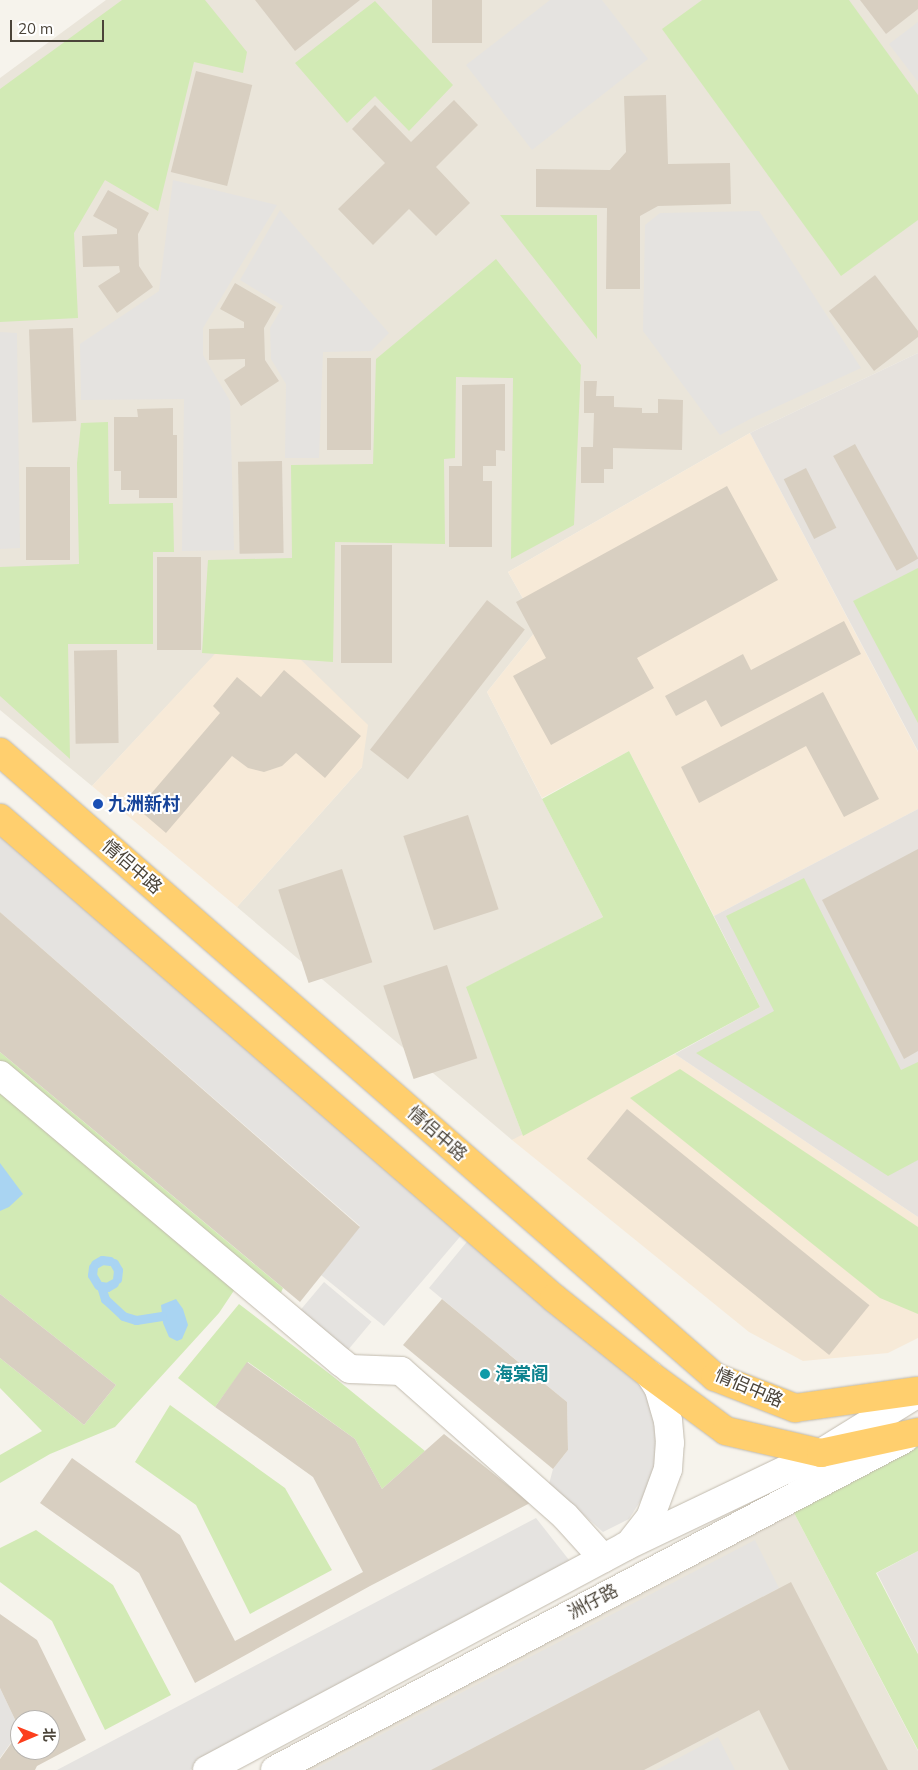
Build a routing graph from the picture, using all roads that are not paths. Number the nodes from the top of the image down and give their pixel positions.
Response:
1 (0, 752) edge
2 (0, 818) edge
3 (0, 1075) edge
4 (650, 1375) junction
5 (918, 1392) edge
6 (915, 1433) edge
7 (821, 1453) junction
8 (614, 1552) junction
9 (207, 1770) edge
10 (275, 1770) edge

1 - 5 highway, 情侣中路
2 - 4 highway
3 - 8 street
4 - 7 highway
4 - 8 street
5 - 7 street, 洲仔路
6 - 7 highway
6 - 10 street, 洲仔路
7 - 8 street, 洲仔路
8 - 9 street, 洲仔路

